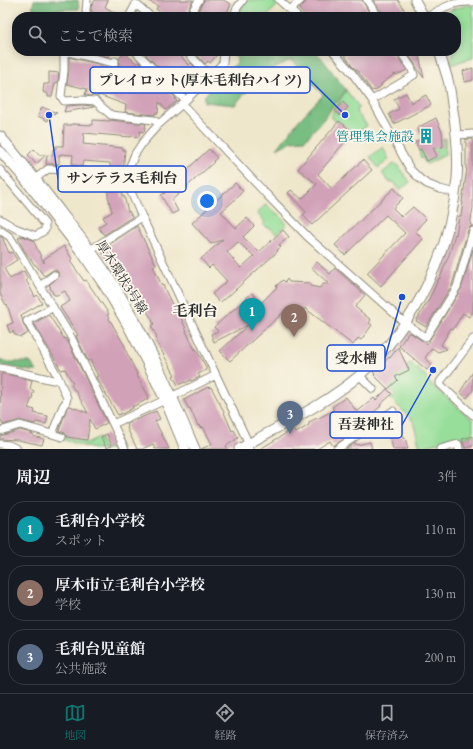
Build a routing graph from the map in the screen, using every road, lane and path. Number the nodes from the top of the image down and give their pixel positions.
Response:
1 (87, 0) edge
2 (198, 0) edge
3 (279, 0) edge
4 (301, 0) edge
5 (367, 0) edge
6 (415, 0) edge
7 (239, 1) edge
8 (464, 1) edge
9 (447, 2) edge
10 (473, 2) edge
11 (290, 10) junction
12 (86, 12) edge
13 (132, 12) edge
14 (145, 12) edge
15 (192, 12) edge
16 (235, 12) edge
17 (292, 12) edge
18 (375, 12) edge
19 (421, 12) edge
20 (434, 12) edge
21 (64, 56) edge
22 (85, 56) edge
23 (140, 56) edge
24 (191, 56) edge
25 (224, 56) edge
26 (339, 56) edge
27 (403, 56) edge
28 (440, 56) edge
29 (115, 61) dead end
30 (210, 76) junction
31 (372, 100) junction
32 (184, 102) junction
33 (159, 124) junction
34 (473, 134) edge
35 (456, 135) junction
36 (0, 136) edge
37 (0, 151) edge
38 (0, 170) edge
39 (83, 171) dead end
40 (35, 179) junction
41 (454, 193) junction
42 (142, 217) junction
43 (0, 219) edge
44 (0, 230) edge
45 (473, 231) edge
46 (90, 250) junction
47 (54, 275) dead end
48 (40, 286) junction
49 (53, 307) junction
50 (405, 323) junction
51 (473, 339) edge
52 (470, 349) edge
53 (0, 368) edge
54 (216, 375) junction
55 (359, 375) junction
56 (58, 378) junction
57 (373, 389) dead end
58 (169, 398) junction
59 (393, 411) dead end
60 (473, 415) edge
61 (113, 424) junction
62 (0, 429) edge
63 (52, 434) junction
64 (62, 437) dead end
65 (0, 444) edge
66 (248, 447) edge
67 (17, 449) edge
68 (125, 449) edge
69 (185, 449) edge
70 (195, 449) edge
71 (239, 449) edge
72 (337, 449) edge
73 (440, 449) edge
74 (459, 449) edge

1 - 12 street
2 - 15 street
3 - 11 street
4 - 11 street
5 - 18 street
6 - 19 street
7 - 16 street
8 - 9 street
8 - 10 street
9 - 20 street
11 - 17 street
13 - 14 street
21 - 33 street
22 - 29 street
23 - 32 street
24 - 30 street
25 - 30 street
26 - 31 street
27 - 31 street
28 - 35 street
30 - 32 street
31 - 41 street
32 - 33 street
32 - 50 street
33 - 42 street
34 - 35 street
35 - 41 street
36 - 40 street, 厚木環状3号線
37 - 58 street, 厚木環状3号線
38 - 43 street
39 - 40 street
40 - 46 street, 厚木環状3号線
41 - 50 street
42 - 46 street
42 - 54 street
44 - 48 street
45 - 50 street
46 - 58 street, 厚木環状3号線
47 - 48 street
48 - 49 street
49 - 56 street
49 - 61 street
50 - 55 street
51 - 52 street
52 - 60 street
53 - 56 street
54 - 58 street
54 - 66 street
55 - 57 street
55 - 66 street
56 - 63 street
58 - 61 street
58 - 69 street, 厚木環状3号線
58 - 70 street, 厚木環状3号線
59 - 72 street
61 - 68 street
62 - 63 street
63 - 64 street
65 - 67 street
66 - 71 street
73 - 74 street

